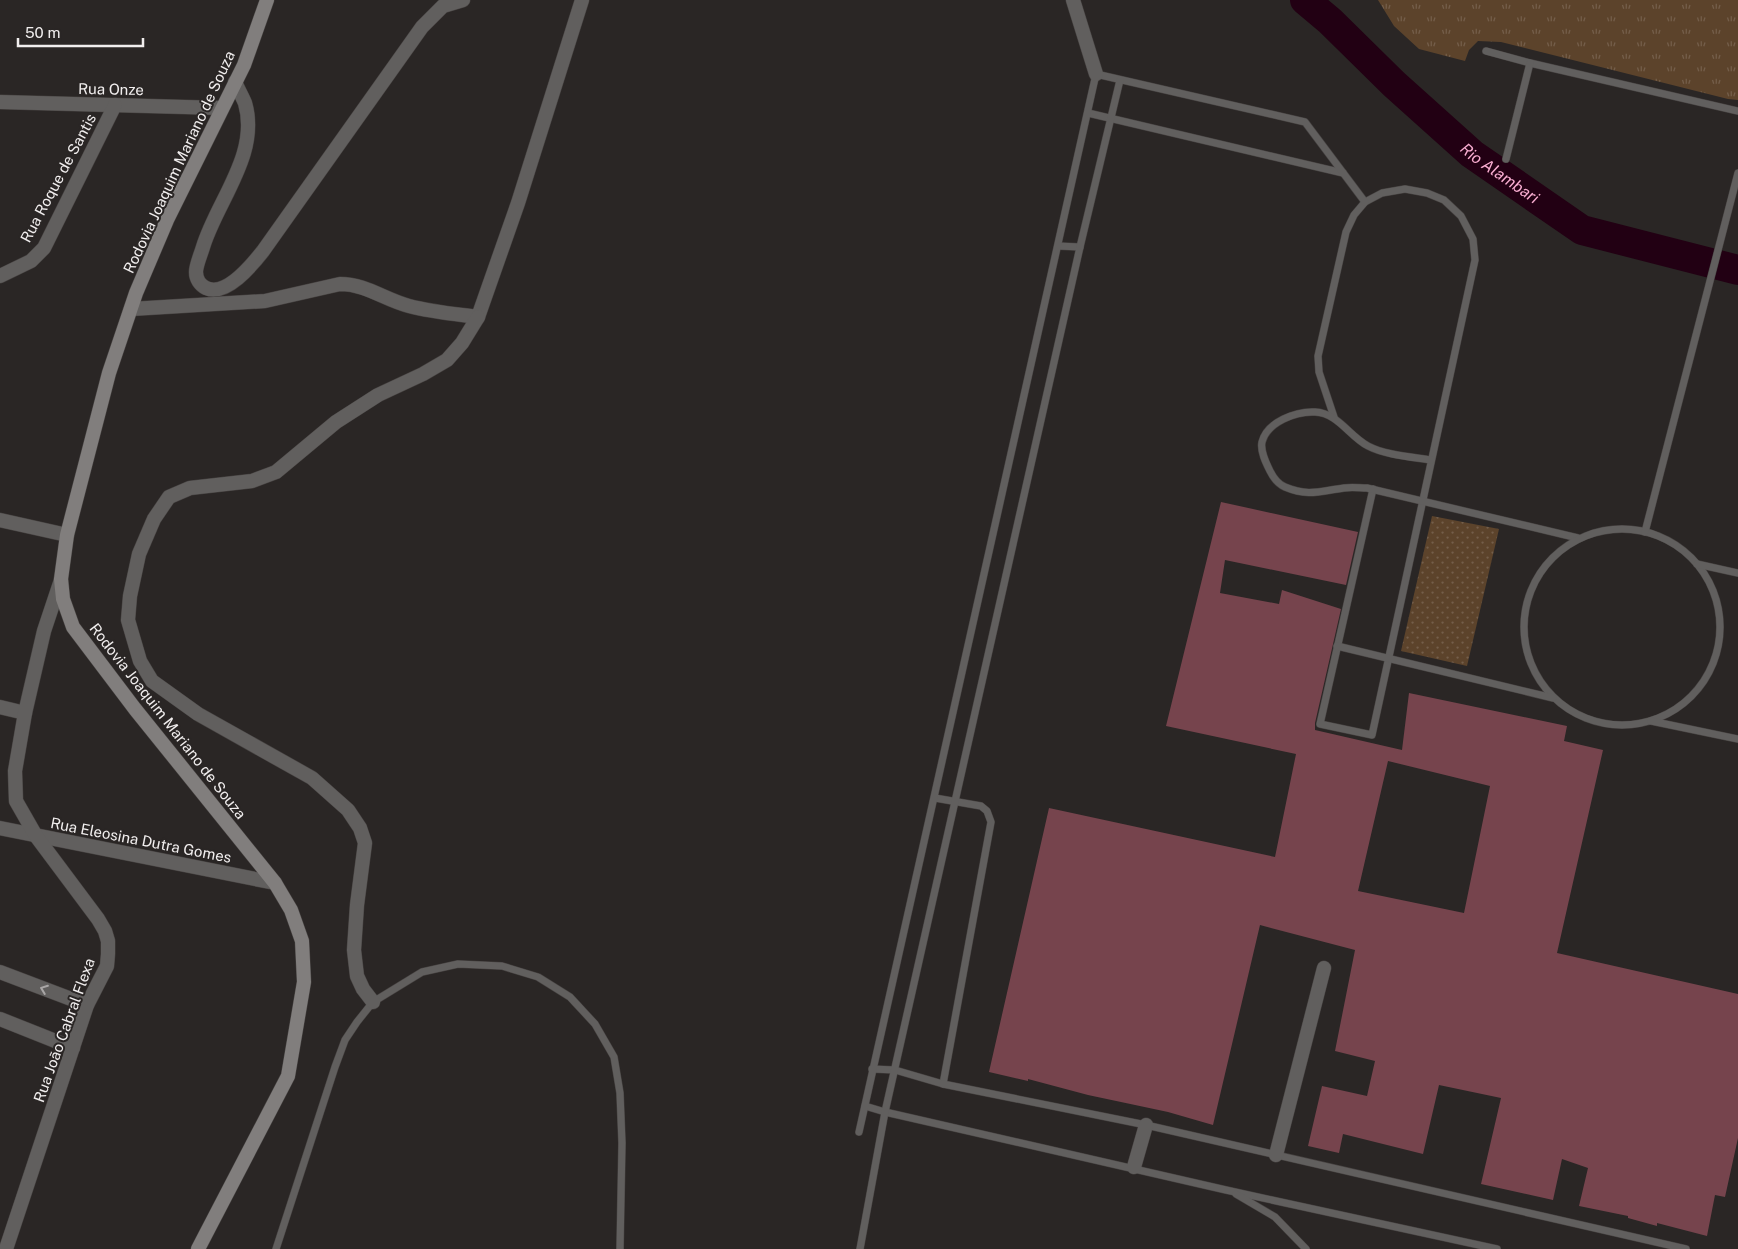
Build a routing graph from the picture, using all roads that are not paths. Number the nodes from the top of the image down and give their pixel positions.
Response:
1 (267, 0) edge
2 (463, 0) edge
3 (582, 0) edge
4 (1073, 0) edge
5 (1486, 51) dead end
6 (1530, 63) junction
7 (1096, 74) junction
8 (1120, 80) junction
9 (235, 82) junction
10 (0, 102) edge
11 (115, 105) junction
12 (222, 108) junction
13 (1738, 111) edge
14 (1088, 113) junction
15 (1110, 119) junction
16 (1506, 159) dead end
17 (1343, 173) junction
18 (1738, 173) edge
19 (1365, 202) junction
20 (1058, 246) junction
21 (1080, 248) junction
22 (0, 276) edge
23 (131, 309) junction
24 (478, 317) junction
25 (1334, 417) junction
26 (1431, 460) junction
27 (1372, 489) junction
28 (1422, 501) junction
29 (0, 520) edge
30 (1645, 532) junction
31 (67, 535) junction
32 (1578, 538) junction
33 (1697, 564) junction
34 (1738, 573) edge
35 (61, 579) junction
36 (1337, 646) junction
37 (1388, 658) junction
38 (1553, 698) junction
39 (0, 707) edge
40 (25, 713) junction
41 (1651, 721) junction
42 (1738, 739) edge
43 (935, 798) junction
44 (954, 801) junction
45 (0, 828) edge
46 (36, 836) junction
47 (275, 883) junction
48 (1324, 968) dead end
49 (0, 972) edge
50 (373, 1002) junction
51 (87, 1006) junction
52 (0, 1019) edge
53 (73, 1048) junction
54 (872, 1069) junction
55 (895, 1070) junction
56 (943, 1084) junction
57 (865, 1106) junction
58 (885, 1112) junction
59 (1146, 1125) junction
60 (859, 1132) dead end
61 (1276, 1155) junction
62 (1134, 1168) junction
63 (1226, 1190) junction
64 (6, 1249) edge
65 (198, 1249) edge
66 (276, 1249) edge
67 (620, 1249) edge
68 (860, 1249) edge
69 (1306, 1249) edge
70 (1497, 1249) edge
71 (1686, 1249) edge

1 - 9 main road, Rodovia Joaquim Mariano de Souza
2 - 9 street
3 - 24 street
4 - 7 street
5 - 6 lane
6 - 13 lane
6 - 16 lane
7 - 8 lane
7 - 14 lane
8 - 15 lane
8 - 17 lane
9 - 12 main road, Rodovia Joaquim Mariano de Souza
10 - 11 street, Rua Onze
11 - 12 street, Rua Onze
11 - 22 street, Rua Roque de Santis
12 - 23 main road, Rodovia Joaquim Mariano de Souza
14 - 15 lane
14 - 20 lane
15 - 17 lane
15 - 21 lane
17 - 19 lane
18 - 30 lane
19 - 25 lane
19 - 26 lane
20 - 21 lane
20 - 43 lane
21 - 44 lane
23 - 24 street
23 - 31 main road, Rodovia Joaquim Mariano de Souza
24 - 50 street
25 - 26 lane
25 - 27 lane
26 - 28 lane
27 - 28 lane
27 - 36 lane
28 - 32 lane
28 - 37 lane
29 - 31 street
30 - 32 lane
30 - 33 lane
31 - 35 main road, Rodovia Joaquim Mariano de Souza
32 - 38 lane
33 - 34 lane
33 - 41 lane
35 - 40 street, Rua João Cabral Flexa
35 - 47 main road, Rodovia Joaquim Mariano de Souza
36 - 37 lane
36 - 37 lane
37 - 38 lane
38 - 41 lane
39 - 40 street
40 - 46 street, Rua João Cabral Flexa
41 - 42 lane
43 - 44 lane
43 - 54 lane
44 - 55 lane
44 - 56 lane
45 - 46 street, Rua Eleosina Dutra Gomes
46 - 47 street, Rua Eleosina Dutra Gomes
46 - 51 street, Rua João Cabral Flexa
47 - 65 main road, Rodovia Joaquim Mariano de Souza
48 - 61 street
51 -> 49 street
50 - 66 lane
50 - 67 lane
51 - 53 street, Rua João Cabral Flexa
52 - 53 street
53 - 64 street, Rua João Cabral Flexa
54 - 55 lane
54 - 57 lane
55 - 56 lane
55 - 58 lane
56 - 59 lane
57 - 58 lane
57 - 60 lane
58 - 62 lane
58 - 68 lane
59 - 61 lane
59 - 62 street
61 - 71 lane
62 - 63 lane
63 - 69 lane
63 - 70 lane

